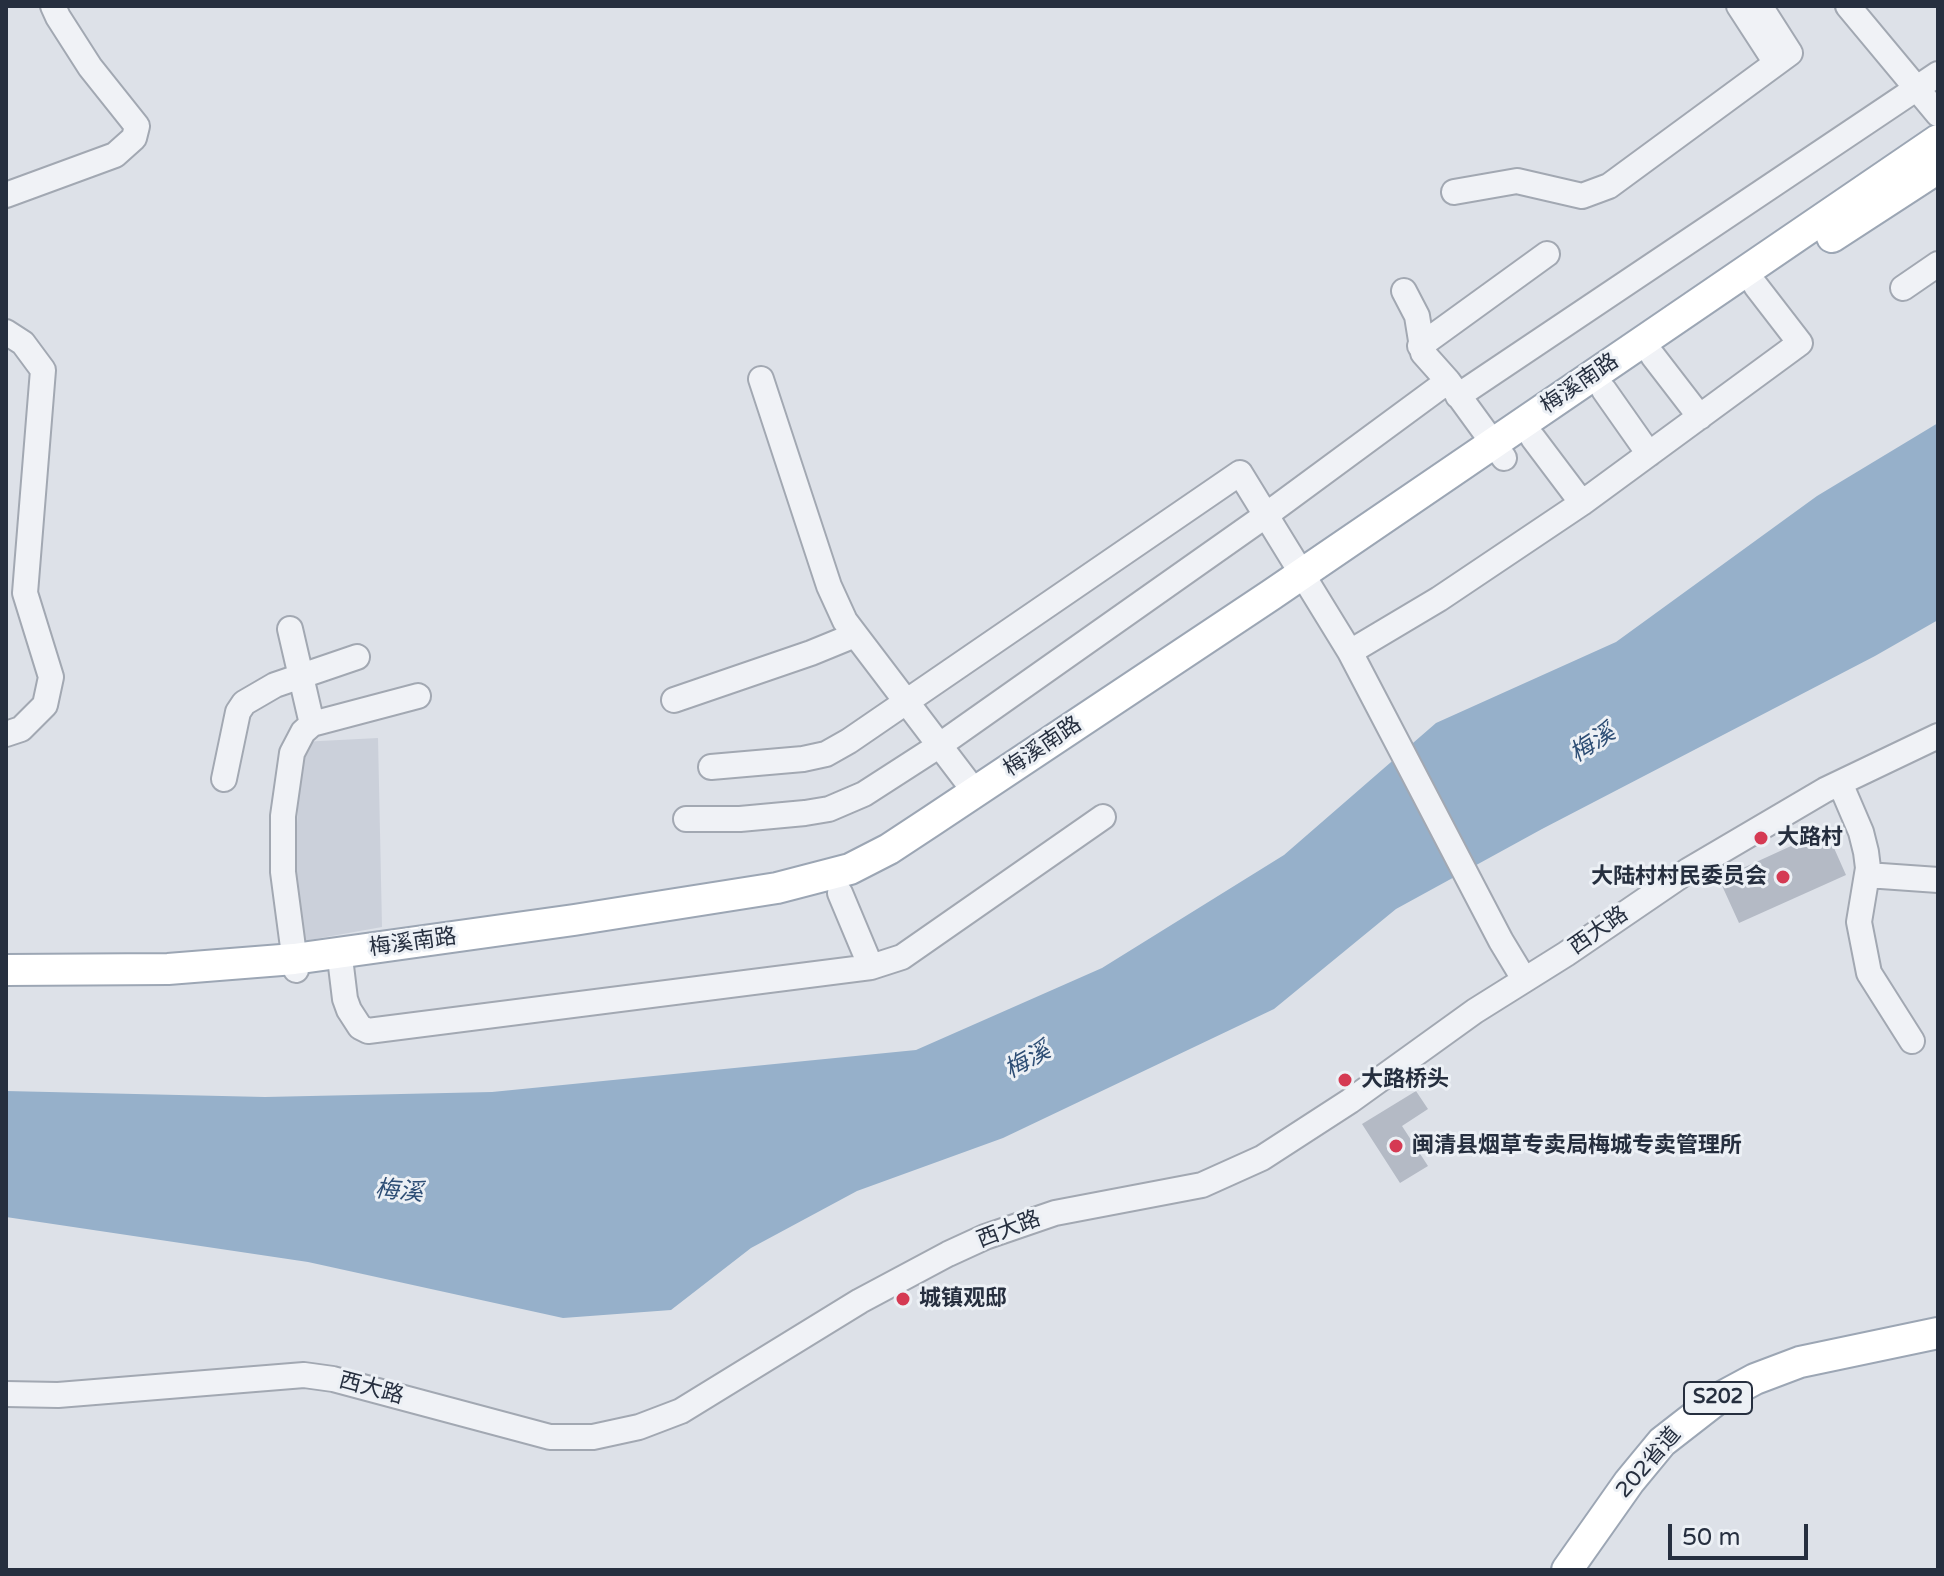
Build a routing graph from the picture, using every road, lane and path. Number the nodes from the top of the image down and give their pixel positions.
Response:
1 (53, 6) edge
2 (1739, 6) edge
3 (1760, 6) edge
4 (1848, 6) edge
5 (1776, 63) junction
6 (1928, 81) edge
7 (1938, 114) edge
8 (1938, 140) edge
9 (1938, 168) edge
10 (1454, 192) dead end
11 (6, 195) edge
12 (1547, 254) dead end
13 (1938, 264) edge
14 (1756, 286) junction
15 (1903, 288) dead end
16 (1404, 291) dead end
17 (6, 332) edge
18 (1420, 346) junction
19 (1653, 356) junction
20 (761, 379) dead end
21 (1453, 389) junction
22 (1604, 390) junction
23 (1700, 417) junction
24 (1533, 438) junction
25 (1498, 451) junction
26 (1649, 454) junction
27 (1582, 503) junction
28 (1265, 515) junction
29 (1308, 582) junction
30 (290, 629) dead end
31 (855, 635) junction
32 (1350, 652) junction
33 (357, 657) dead end
34 (301, 676) junction
35 (418, 696) dead end
36 (674, 700) dead end
37 (906, 701) junction
38 (312, 724) junction
39 (6, 734) edge
40 (1938, 736) edge
41 (940, 745) junction
42 (711, 767) dead end
43 (224, 779) dead end
44 (1840, 783) junction
45 (975, 792) junction
46 (1103, 817) dead end
47 (686, 819) dead end
48 (1867, 875) junction
49 (1938, 880) edge
50 (840, 893) junction
51 (295, 965) junction
52 (341, 966) junction
53 (871, 967) junction
54 (6, 970) edge
55 (1524, 979) junction
56 (6, 981) edge
57 (1912, 1041) dead end
58 (1938, 1333) edge
59 (6, 1394) edge
60 (1567, 1570) edge

1 - 11 street
2 - 5 street
3 - 5 street
4 - 6 street
5 - 10 street
6 - 7 street
6 - 21 street
8 - 25 main road, 梅溪南路
9 - 14 main road, 梅溪南路
12 - 18 street
13 - 15 street
14 - 19 main road, 梅溪南路
14 - 23 street
16 - 18 street
17 - 39 street
18 - 21 street
19 - 22 main road, 梅溪南路
19 - 23 street
20 - 31 street
21 - 25 street
21 - 28 street
22 - 24 main road, 梅溪南路
22 - 26 street
23 - 26 street
24 - 25 main road, 梅溪南路
24 - 27 street
25 - 29 main road, 梅溪南路
26 - 27 street
27 - 32 street
28 - 29 street
28 - 37 street
28 - 41 street
29 - 32 street
29 - 45 main road, 梅溪南路
29 - 50 main road, 梅溪南路
30 - 34 street
31 - 36 street
31 - 37 street
32 - 55 street
33 - 34 street
34 - 38 street
34 - 43 street
35 - 38 street
37 - 41 street
37 - 42 street
38 - 51 street
40 - 44 street, 西大路
41 - 45 street
41 - 47 street
44 - 48 street
44 - 55 street, 西大路
45 - 51 main road, 梅溪南路
46 - 53 street
48 - 49 street
48 - 57 street
50 - 52 main road, 梅溪南路
50 - 53 street
51 - 52 main road, 梅溪南路
51 - 54 main road, 梅溪南路
51 - 56 main road, 梅溪南路
52 - 53 street
55 - 59 street, 西大路
58 - 60 main road, 202省道 / S202

